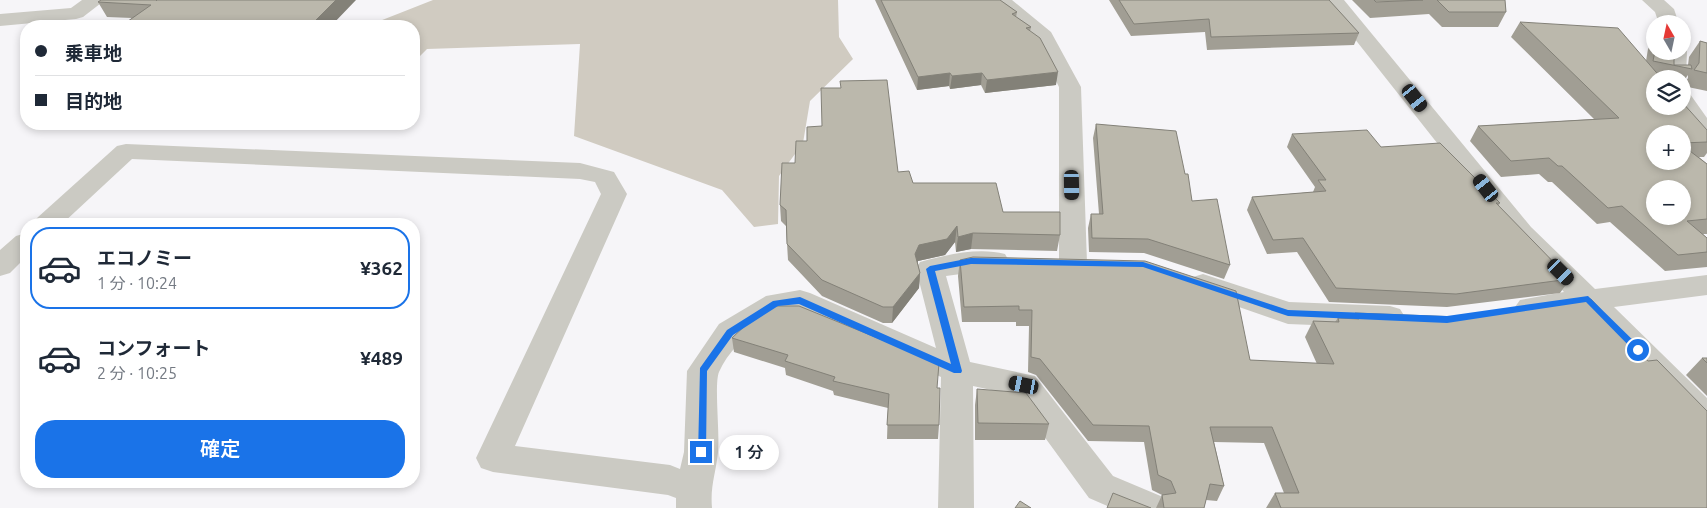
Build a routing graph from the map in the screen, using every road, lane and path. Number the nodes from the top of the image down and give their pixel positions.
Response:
1 (95, 0) edge
2 (1000, 0) edge
3 (1334, 0) edge
4 (1652, 0) edge
5 (1666, 15) edge
6 (0, 20) edge
7 (1691, 112) edge
8 (1707, 134) edge
9 (53, 218) edge
10 (20, 248) edge
11 (0, 266) edge
12 (1179, 277) edge
13 (1707, 285) edge
14 (1588, 299) junction
15 (1503, 311) edge
16 (1417, 318) edge
17 (957, 371) junction
18 (1707, 420) edge
19 (693, 498) edge
20 (956, 508) edge
21 (1150, 508) edge

1 - 6 street
2 - 17 street
3 - 14 street
4 - 5 street
7 - 8 street
9 - 19 street
10 - 11 street
12 - 16 street
13 - 14 street
14 - 15 street
14 - 18 street
17 - 19 street
17 - 20 street
17 - 21 street

